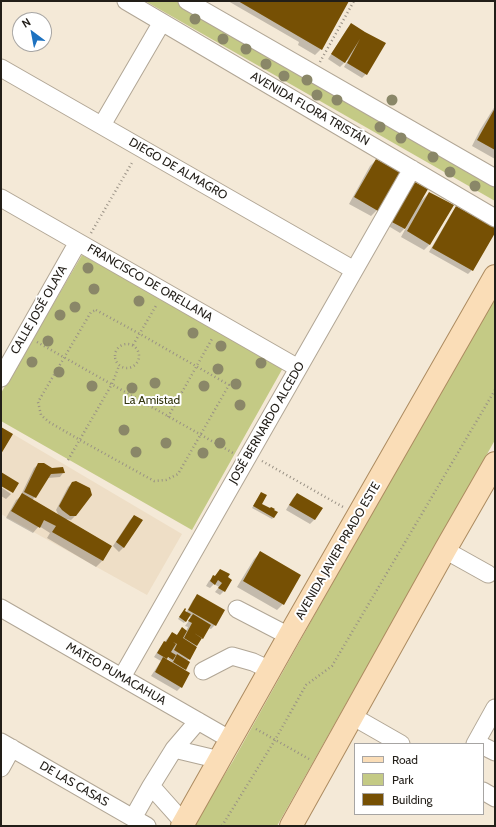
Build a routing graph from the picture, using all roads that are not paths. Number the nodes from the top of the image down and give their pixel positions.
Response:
1 (126, 1) edge
2 (187, 1) edge
3 (162, 22) junction
4 (1, 68) edge
5 (102, 125) junction
6 (412, 169) junction
7 (495, 178) edge
8 (1, 198) edge
9 (495, 218) edge
10 (81, 244) junction
11 (354, 270) junction
12 (495, 276) edge
13 (298, 368) junction
14 (1, 378) edge
15 (495, 463) edge
16 (445, 550) junction
17 (488, 574) dead end
18 (1, 608) edge
19 (237, 609) dead end
20 (289, 636) junction
21 (270, 670) junction
22 (203, 671) dead end
23 (122, 677) junction
24 (495, 708) edge
25 (352, 716) junction
26 (198, 721) junction
27 (236, 730) junction
28 (399, 743) edge
29 (479, 743) edge
30 (7, 745) edge
31 (484, 746) edge
32 (174, 749) junction
33 (495, 752) edge
34 (220, 760) junction
35 (1, 768) edge
36 (151, 786) junction
37 (484, 792) edge
38 (495, 798) edge
39 (140, 822) edge
40 (183, 825) edge
41 (291, 826) edge

1 - 3 street, AVENIDA FLORA TRISTÁN
2 - 7 street
3 - 5 street
3 - 6 street, AVENIDA FLORA TRISTÁN
4 - 5 street, DIEGO DE ALMAGRO
5 - 11 street, DIEGO DE ALMAGRO
6 - 9 street, AVENIDA FLORA TRISTÁN
6 - 11 street, JOSÉ BERNARDO ALCEDO
8 - 10 street, FRANCISCO DE ORELLANA
10 - 13 street, FRANCISCO DE ORELLANA
10 - 14 street, CALLE JOSÉ OLAYA
11 - 13 street, JOSÉ BERNARDO ALCEDO
12 - 20 main road, AVENIDA JAVIER PRADO ESTE
13 - 23 street, JOSÉ BERNARDO ALCEDO
15 - 16 main road
16 - 17 street
16 - 25 main road
18 - 23 street, MATEO PUMACAHUA
19 - 20 street
20 - 21 main road, AVENIDA JAVIER PRADO ESTE
21 - 22 street
21 - 27 main road, AVENIDA JAVIER PRADO ESTE
23 - 26 street, MATEO PUMACAHUA
24 - 29 street
25 - 28 street
25 - 41 main road
26 - 27 street, MATEO PUMACAHUA
26 - 32 street
27 - 34 main road, AVENIDA JAVIER PRADO ESTE
30 - 35 street
30 - 39 street, DE LAS CASAS
31 - 33 street
32 - 34 street
32 - 36 street
34 - 40 main road, AVENIDA JAVIER PRADO ESTE
36 - 39 street
36 - 40 street
37 - 38 street

